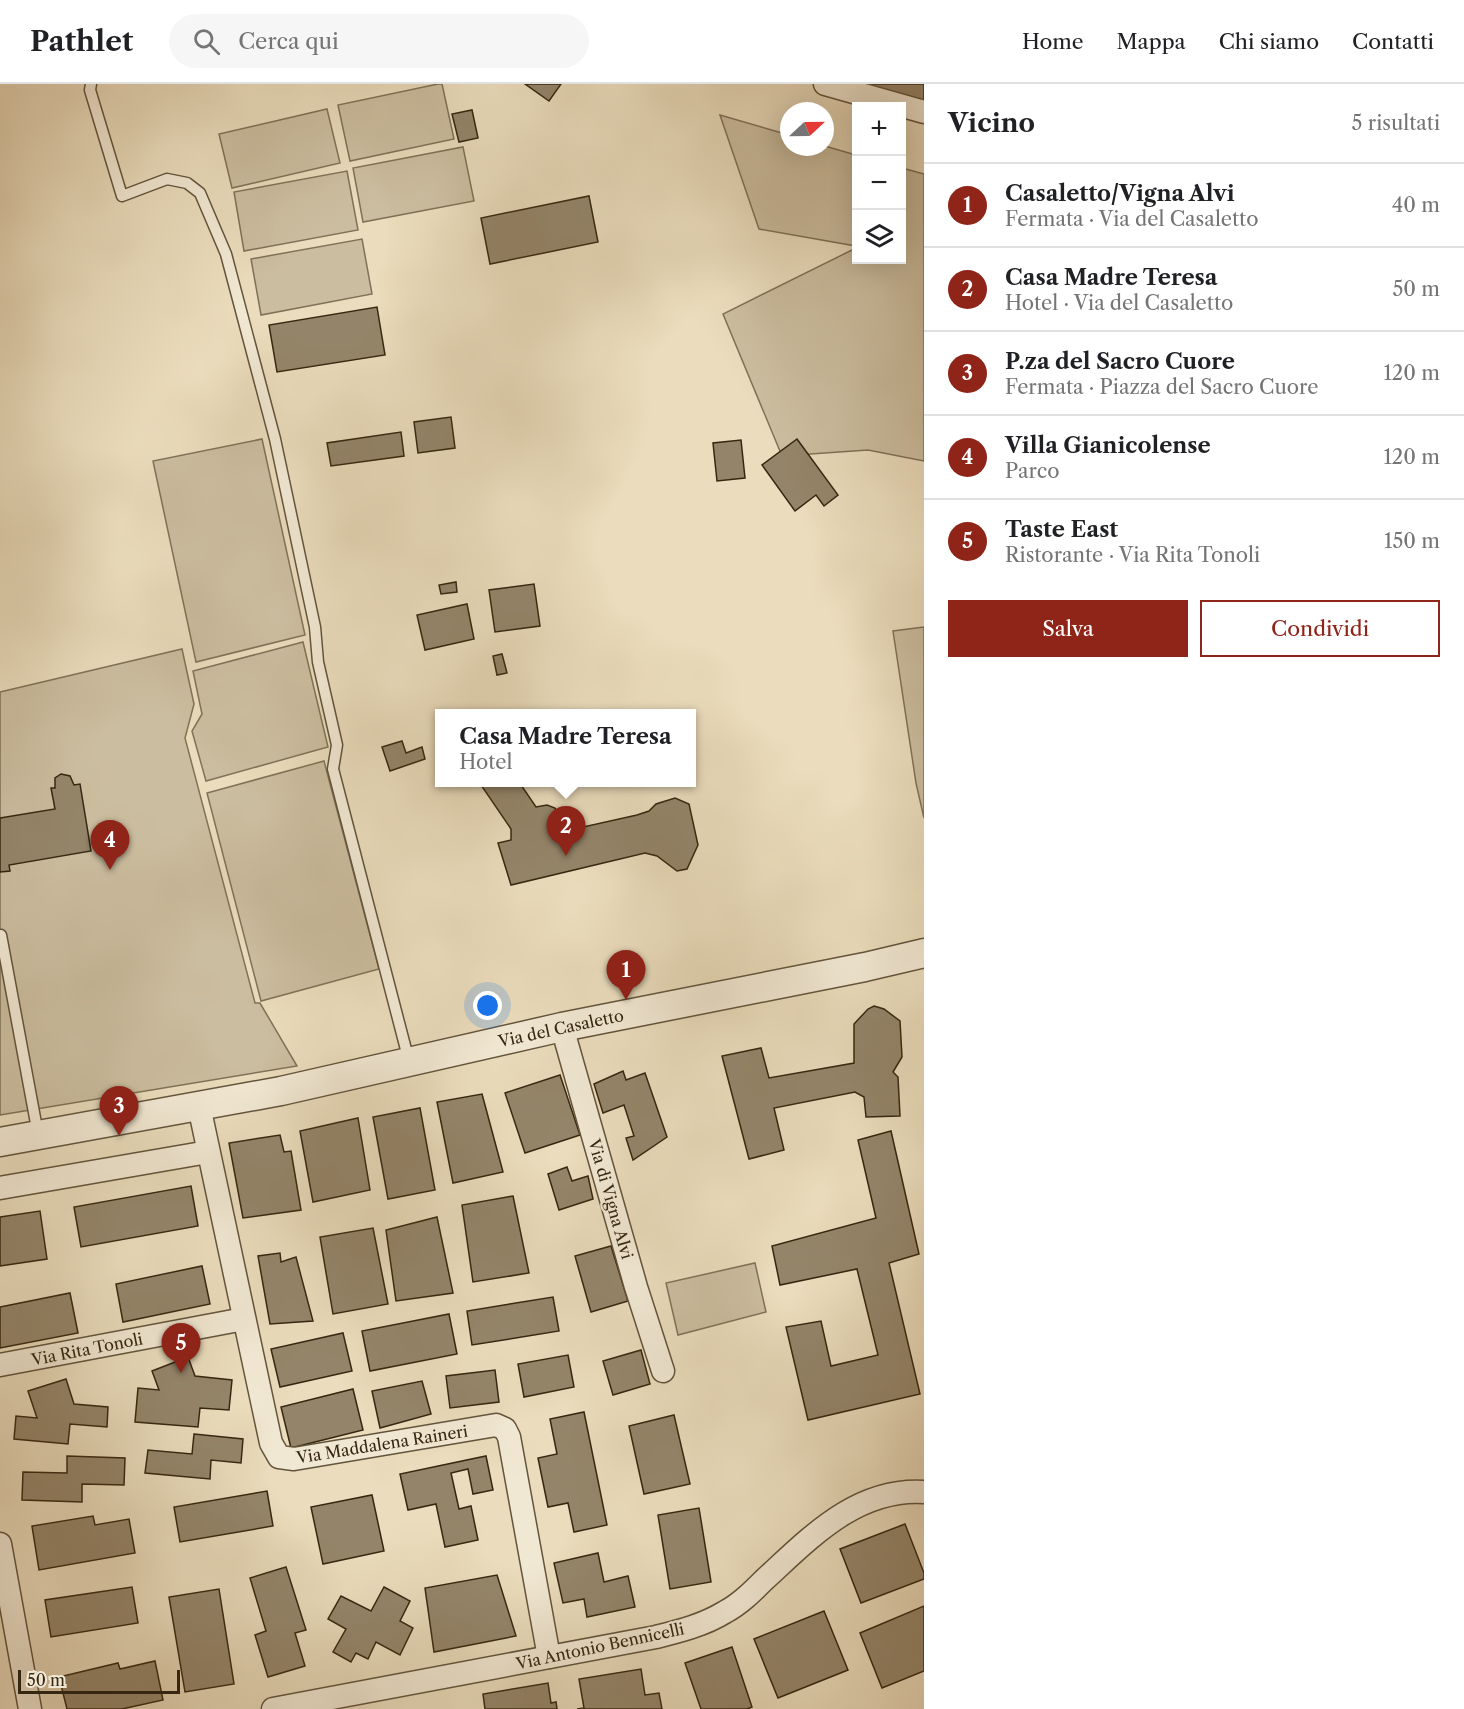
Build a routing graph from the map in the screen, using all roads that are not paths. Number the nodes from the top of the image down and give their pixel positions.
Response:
1 (91, 84) edge
2 (825, 84) edge
3 (924, 112) edge
4 (1, 935) edge
5 (924, 953) edge
6 (562, 1027) junction
7 (409, 1062) junction
8 (199, 1106) junction
9 (38, 1134) junction
10 (0, 1142) edge
11 (208, 1152) junction
12 (0, 1188) edge
13 (244, 1319) junction
14 (0, 1365) edge
15 (663, 1371) dead end
16 (924, 1492) edge
17 (0, 1544) edge
18 (549, 1657) junction
19 (30, 1709) edge
20 (273, 1709) edge

1 - 7 lane
2 - 3 street
4 - 9 lane
5 - 6 street, Via del Casaletto
6 - 7 street, Via del Casaletto
6 - 15 street, Via di Vigna Alvi
7 - 8 street, Via del Casaletto
8 - 9 street, Via del Casaletto
8 - 11 street, Via Maddalena Raineri
9 - 10 street, Via del Casaletto
11 - 12 street
11 - 13 street, Via Maddalena Raineri
13 - 14 street, Via Rita Tonoli
13 - 18 street, Via Maddalena Raineri
16 - 18 street, Via Antonio Bennicelli
17 - 19 street
18 - 20 street, Via Antonio Bennicelli

